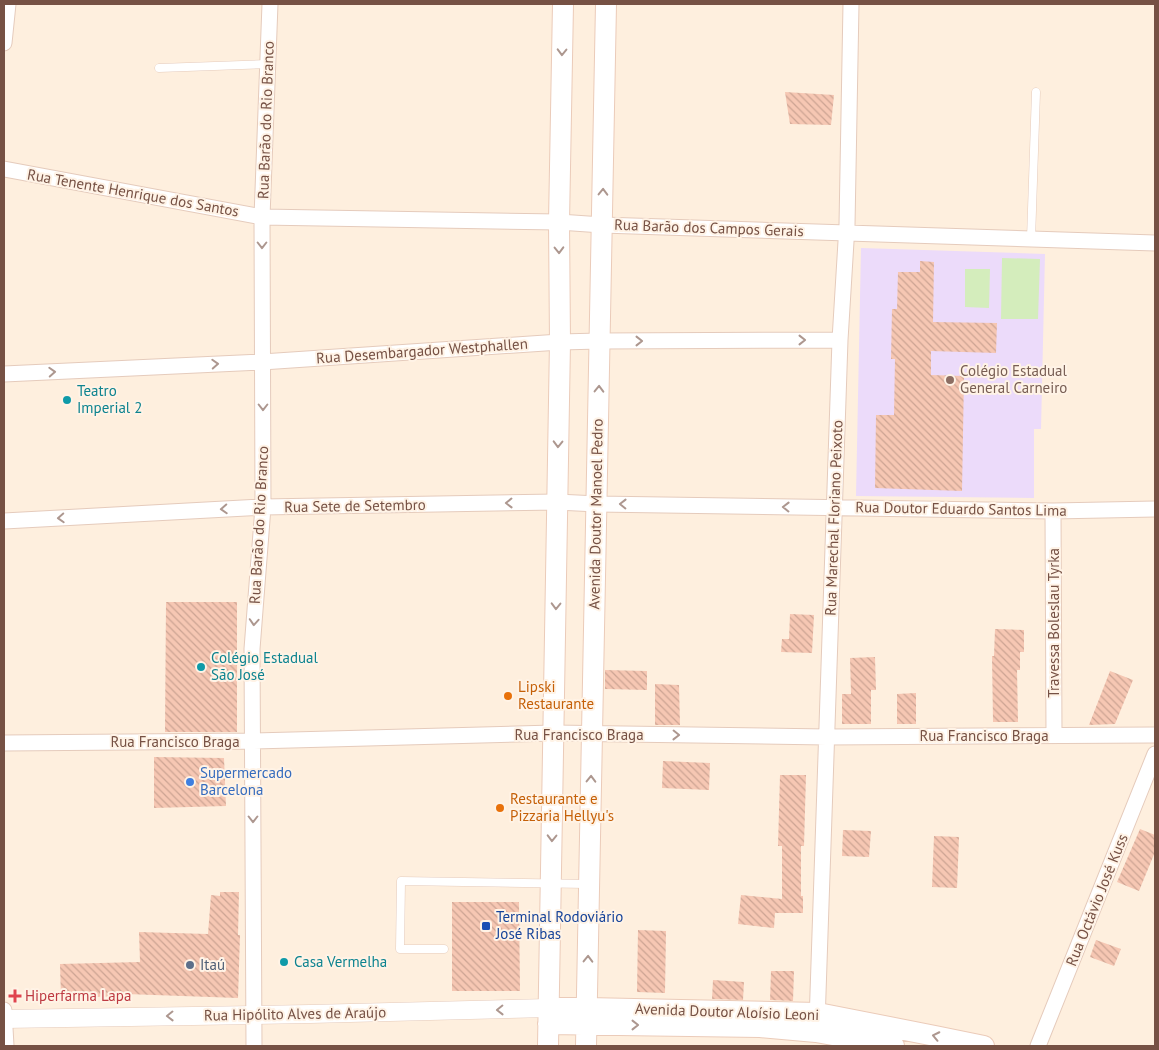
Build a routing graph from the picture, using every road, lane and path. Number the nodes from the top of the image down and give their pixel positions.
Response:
1 (270, 4) edge
2 (563, 4) edge
3 (606, 4) edge
4 (851, 4) edge
5 (6, 13) edge
6 (4, 42) edge
7 (268, 64) junction
8 (159, 68) dead end
9 (1036, 92) dead end
10 (4, 170) edge
11 (262, 217) junction
12 (559, 222) junction
13 (602, 225) junction
14 (846, 232) junction
15 (1031, 239) junction
16 (1155, 243) edge
17 (840, 340) junction
18 (600, 341) junction
19 (560, 342) junction
20 (262, 362) junction
21 (4, 374) edge
22 (557, 502) junction
23 (597, 504) junction
24 (262, 507) junction
25 (834, 508) junction
26 (1155, 508) edge
27 (1053, 511) junction
28 (4, 520) edge
29 (553, 733) junction
30 (592, 734) junction
31 (1054, 735) junction
32 (1155, 735) edge
33 (827, 737) junction
34 (252, 741) junction
35 (4, 743) edge
36 (1155, 754) edge
37 (551, 883) junction
38 (589, 884) junction
39 (444, 950) dead end
40 (254, 1015) junction
41 (4, 1016) edge
42 (548, 1016) junction
43 (587, 1016) junction
44 (817, 1022) junction
45 (6, 1046) edge
46 (254, 1046) edge
47 (548, 1046) edge
48 (586, 1046) edge
49 (894, 1046) edge
50 (984, 1046) edge
51 (1038, 1046) edge

1 - 7 street, Rua Barão do Rio Branco
2 -> 12 main road
13 -> 3 main road, Avenida Doutor Manoel Pedro
4 - 14 street, Rua Marechal Floriano Peixoto
5 - 6 street
7 - 8 lane
7 - 11 street, Rua Barão do Rio Branco
9 - 15 lane
10 - 11 street, Rua Tenente Henrique dos Santos
11 - 12 street, Rua Barão dos Campos Gerais
11 -> 20 street, Rua Barão do Rio Branco
12 - 13 street, Rua Barão dos Campos Gerais
12 -> 19 main road
13 - 14 street, Rua Barão dos Campos Gerais
13 - 18 main road, Avenida Doutor Manoel Pedro
14 - 15 street, Rua Barão dos Campos Gerais
14 - 17 street, Rua Marechal Floriano Peixoto
15 - 16 street, Rua Barão dos Campos Gerais
18 -> 17 street, Rua Desembargador Westphallen
17 - 25 street, Rua Marechal Floriano Peixoto
18 - 19 street, Rua Desembargador Westphallen
23 -> 18 main road, Avenida Doutor Manoel Pedro
19 - 20 street, Rua Desembargador Westphallen
19 -> 22 main road
21 -> 20 street, Rua Desembargador Westphallen
20 -> 24 street, Rua Barão do Rio Branco
22 - 23 street, Rua Doutor Eduardo Santos Lima
22 -> 24 street, Rua Sete de Setembro
22 -> 29 main road
25 -> 23 street, Rua Doutor Eduardo Santos Lima
23 - 30 main road, Avenida Doutor Manoel Pedro
24 -> 28 street, Rua Sete de Setembro
24 -> 34 street, Rua Barão do Rio Branco
25 - 27 street, Rua Doutor Eduardo Santos Lima
25 - 33 street, Rua Marechal Floriano Peixoto
26 - 27 street, Rua Doutor Eduardo Santos Lima
27 - 31 street, Travessa Boleslau Tyrka
29 - 30 street, Rua Francisco Braga
29 - 34 street, Rua Francisco Braga
29 -> 37 main road
30 -> 33 street, Rua Francisco Braga
38 -> 30 main road, Avenida Doutor Manoel Pedro
31 - 32 street, Rua Francisco Braga
31 - 33 street, Rua Francisco Braga
33 - 44 street, Rua Marechal Floriano Peixoto
34 - 35 street, Rua Francisco Braga
34 -> 40 street, Rua Barão do Rio Branco
36 - 51 street, Rua Octávio José Kuss
37 - 38 lane
37 - 39 lane
37 - 42 main road
43 -> 38 main road, Avenida Doutor Manoel Pedro
40 -> 41 street, Rua Hipólito Alves de Araújo
42 -> 40 street, Rua Hipólito Alves de Araújo
40 - 46 street, Rua Barão do Rio Branco
41 - 45 street
42 - 43 main road, Avenida Doutor Aloísio Leoni
42 - 47 main road
43 - 44 main road, Avenida Doutor Aloísio Leoni
43 - 48 main road, Avenida Doutor Manoel Pedro
44 - 49 main road, Avenida Doutor Aloísio Leoni
50 -> 44 main road, Avenida Doutor Aloísio Leoni

